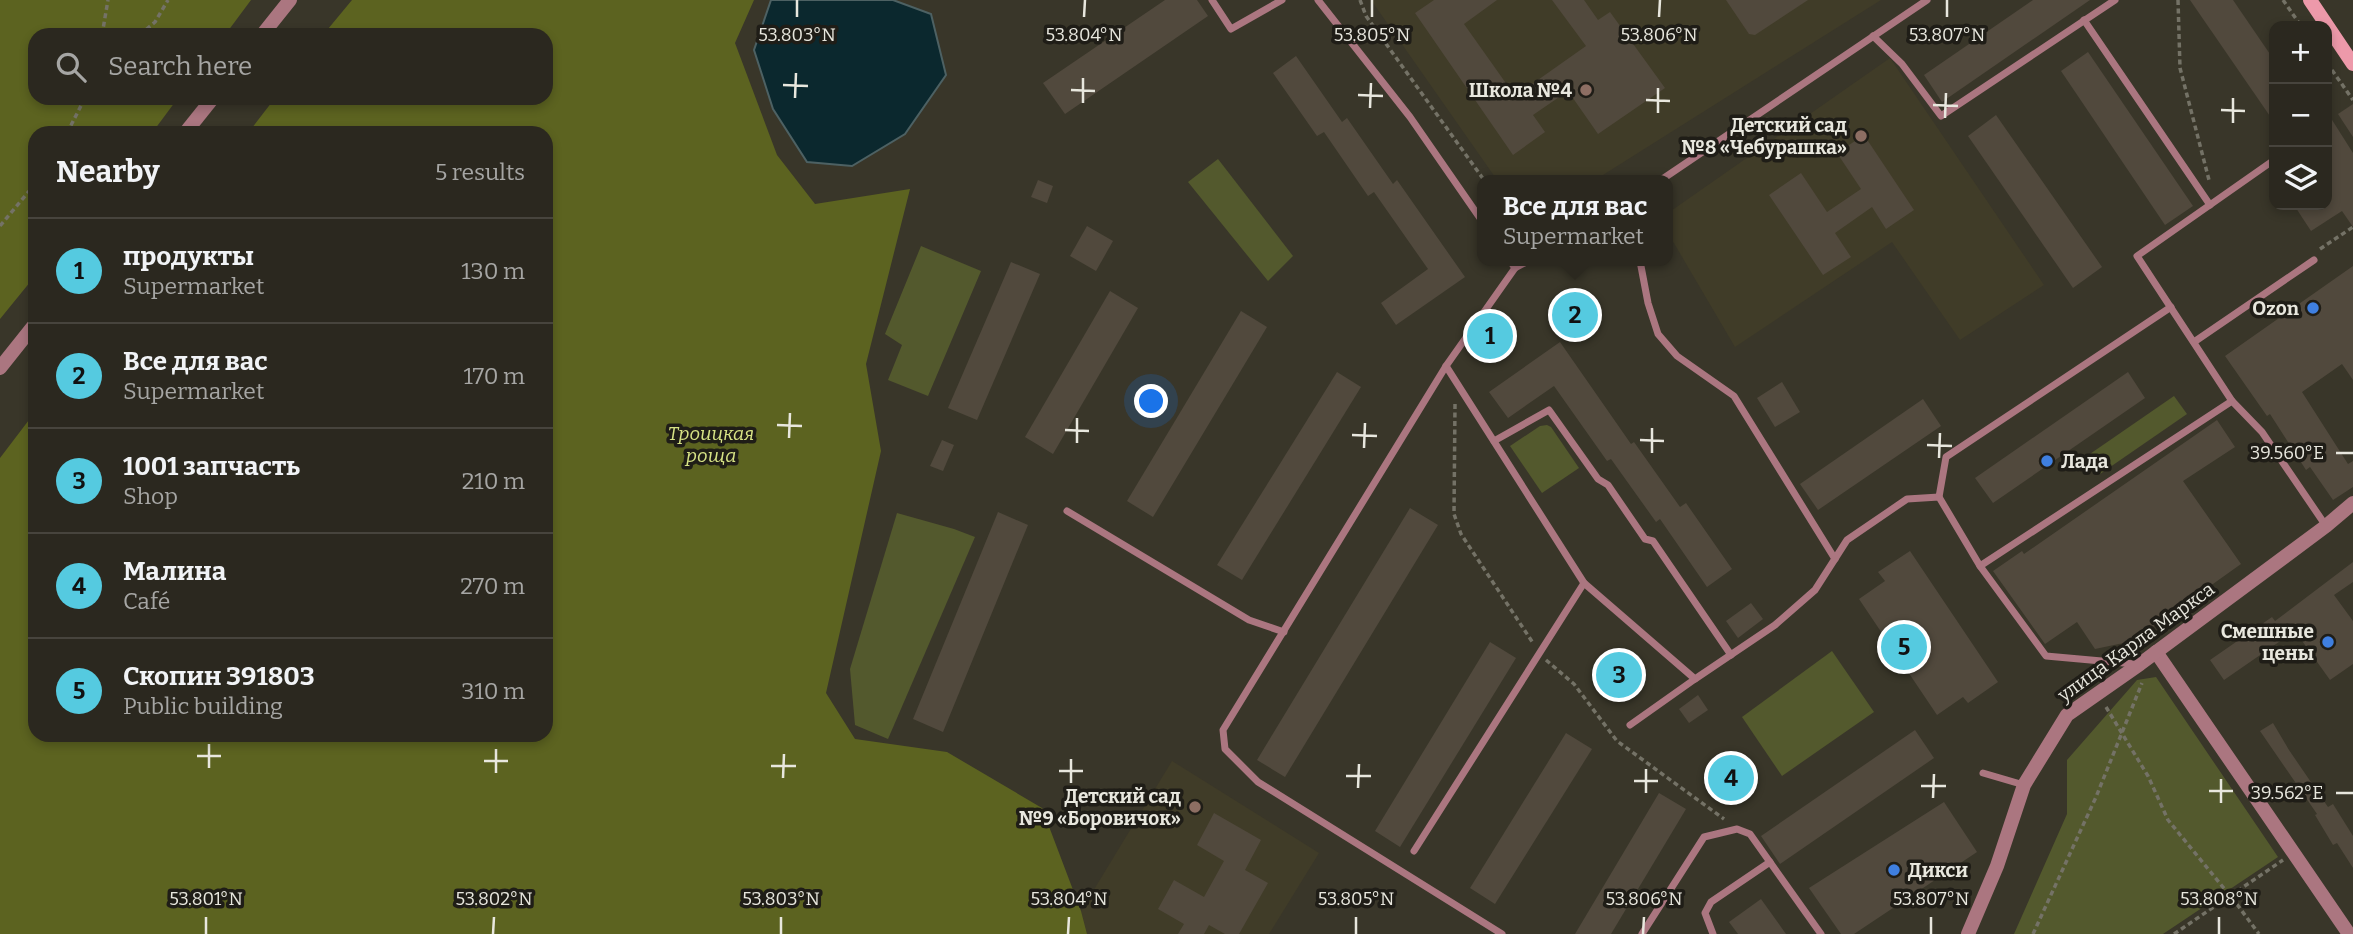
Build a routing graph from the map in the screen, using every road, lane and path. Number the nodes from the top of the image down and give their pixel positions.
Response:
1 (108, 0) edge
2 (168, 0) edge
3 (290, 0) edge
4 (1212, 0) edge
5 (1282, 0) edge
6 (1318, 0) edge
7 (1360, 0) edge
8 (1927, 0) edge
9 (2115, 0) edge
10 (2178, 0) edge
11 (2283, 0) edge
12 (2310, 0) edge
13 (2084, 20) junction
14 (2298, 21) edge
15 (103, 28) edge
16 (148, 28) edge
17 (268, 28) edge
18 (1873, 36) junction
19 (2353, 64) edge
20 (2332, 69) edge
21 (2353, 100) edge
22 (81, 105) edge
23 (207, 105) edge
24 (71, 126) edge
25 (191, 126) edge
26 (2269, 164) edge
27 (1480, 175) edge
28 (1668, 175) edge
29 (28, 192) edge
30 (2212, 204) junction
31 (1477, 214) edge
32 (0, 226) edge
33 (2353, 227) edge
34 (2314, 260) joint
35 (1519, 266) edge
36 (1641, 266) edge
37 (1515, 268) joint
38 (2171, 307) junction
39 (28, 333) edge
40 (2194, 342) junction
41 (1446, 366) junction
42 (0, 368) edge
43 (1455, 381) junction
44 (2232, 401) junction
45 (1494, 441) junction
46 (1939, 498) junction
47 (2353, 503) edge
48 (1067, 511) dead end
49 (2326, 527) junction
50 (1835, 559) junction
51 (1980, 566) junction
52 (1584, 583) junction
53 (1283, 632) junction
54 (1539, 653) junction
55 (2154, 653) junction
56 (1731, 655) junction
57 (2140, 664) junction
58 (1695, 679) junction
59 (2098, 693) junction
60 (1630, 725) dead end
61 (2123, 734) junction
62 (1983, 773) dead end
63 (2024, 785) junction
64 (1737, 829) junction
65 (1414, 851) dead end
66 (2293, 853) junction
67 (1770, 862) junction
68 (2231, 896) junction
69 (1502, 934) edge
70 (1642, 934) edge
71 (1713, 934) edge
72 (1821, 934) edge
73 (1968, 934) edge
74 (2033, 934) edge
75 (2174, 934) edge
76 (2259, 934) edge
77 (2349, 934) edge

1 - 15 path
2 - 16 path
3 - 17 street
4 - 5 lane
6 - 31 lane
7 - 27 path
8 - 18 lane
9 - 13 lane
10 - 30 path
11 - 14 path
12 - 19 main road
13 - 18 lane
13 - 30 lane
18 - 28 lane
20 - 21 path
22 - 24 path
23 - 25 street
26 - 30 lane
29 - 32 path
30 - 38 lane
33 - 34 path
34 - 40 lane
35 - 37 lane
36 - 50 lane
37 - 41 lane
38 - 40 lane
38 - 46 lane
39 - 42 street
40 - 44 lane
41 - 43 lane
41 - 53 lane
43 - 45 lane
43 - 54 path
44 - 49 lane
44 - 51 lane
45 - 52 lane
45 - 56 lane
46 - 50 lane
46 - 51 lane
47 - 49 street, улица Карла Маркса
48 - 53 lane
49 - 55 street, улица Карла Маркса
50 - 56 lane
51 - 57 lane
52 - 54 lane
52 - 58 lane
53 - 69 lane
54 - 64 path
54 - 65 lane
55 - 57 street, улица Карла Маркса
55 - 61 path
55 - 66 street
56 - 58 lane
57 - 59 street, улица Карла Маркса
58 - 60 lane
59 - 61 path
59 - 63 street, улица Карла Маркса
61 - 68 path
61 - 74 path
62 - 63 lane
63 - 73 street, улица Карла Маркса
64 - 67 lane
64 - 70 lane
66 - 68 path
66 - 77 street
67 - 71 lane
67 - 72 lane
68 - 75 path
68 - 76 path

